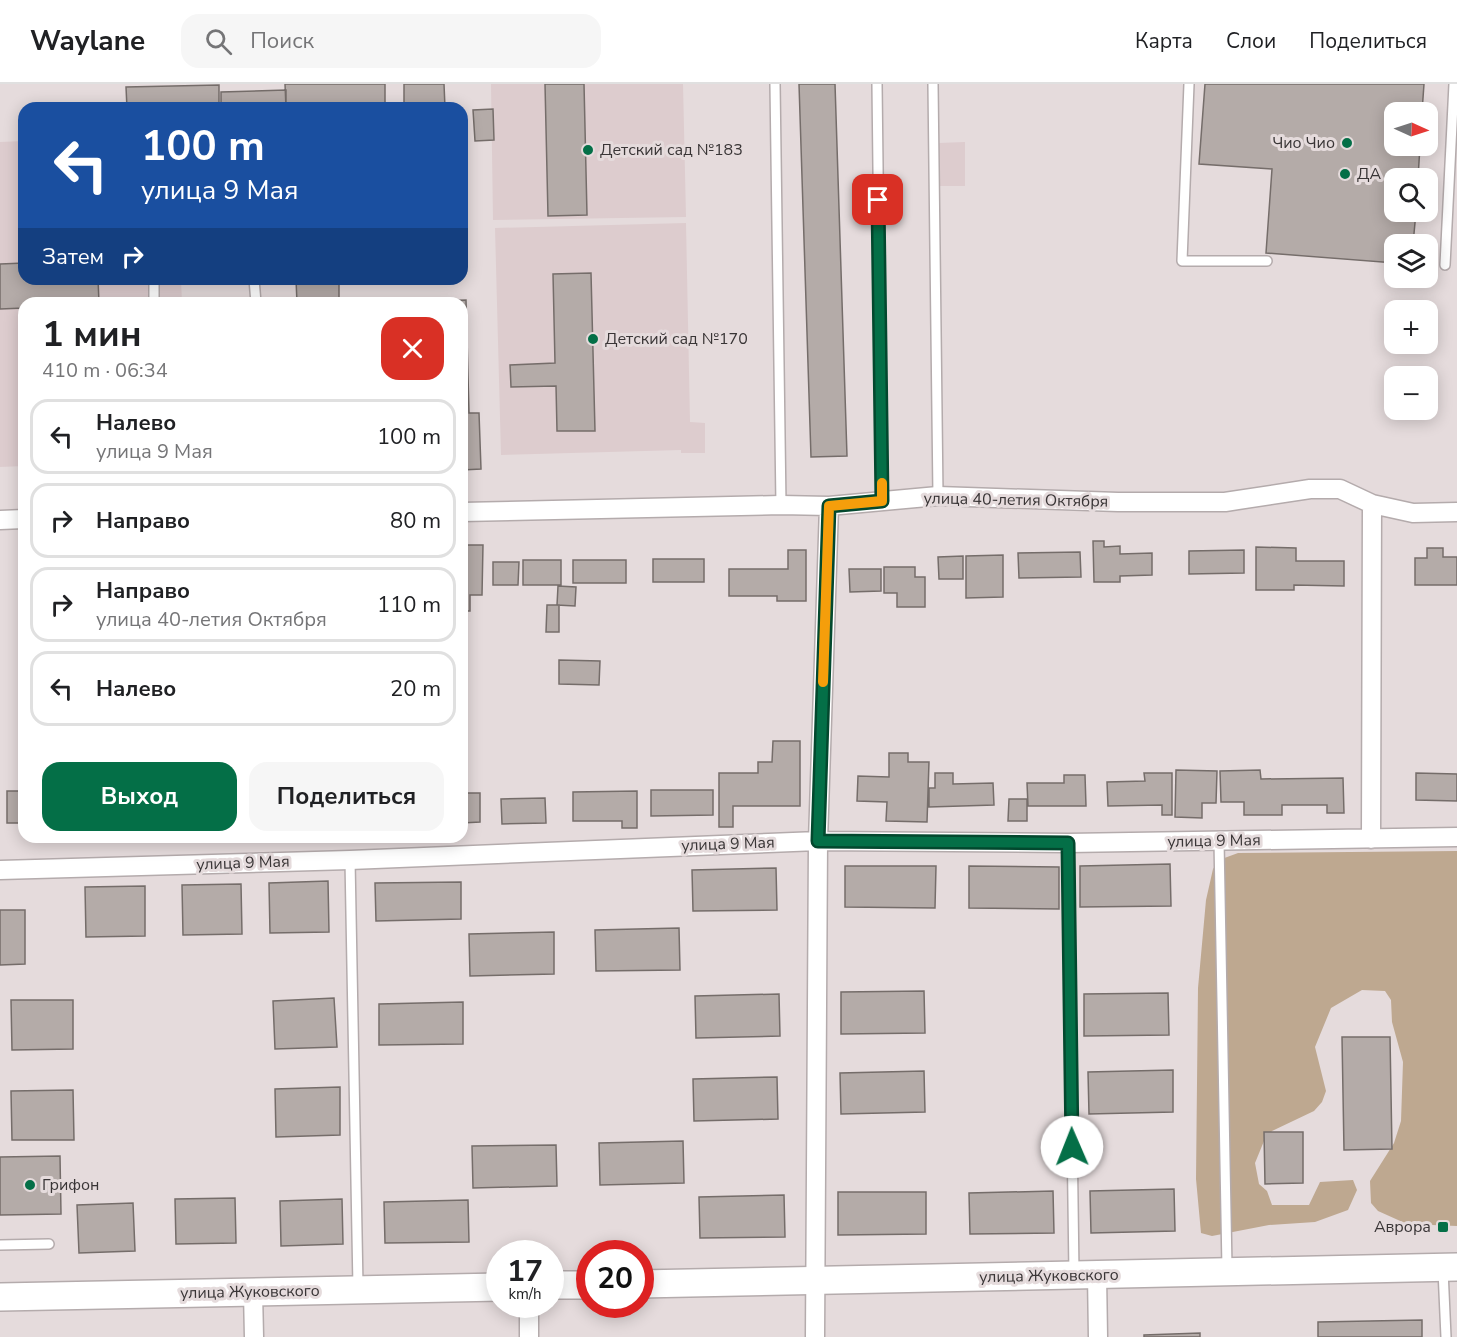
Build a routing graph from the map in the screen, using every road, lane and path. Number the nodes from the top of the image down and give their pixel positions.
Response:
1 (775, 84) edge
2 (877, 84) edge
3 (933, 84) edge
4 (1190, 84) edge
5 (1454, 84) edge
6 (1267, 261) dead end
7 (1445, 265) dead end
8 (938, 496) junction
9 (882, 501) junction
10 (1372, 504) junction
11 (781, 505) junction
12 (829, 506) junction
13 (468, 512) edge
14 (1457, 512) edge
15 (18, 519) edge
16 (0, 520) edge
17 (1457, 837) edge
18 (1371, 838) junction
19 (818, 841) junction
20 (1218, 842) junction
21 (1068, 843) junction
22 (350, 860) junction
23 (0, 870) edge
24 (49, 1244) dead end
25 (0, 1245) edge
26 (1450, 1268) edge
27 (1227, 1272) junction
28 (1086, 1275) junction
29 (815, 1280) junction
30 (654, 1284) edge
31 (486, 1287) edge
32 (358, 1290) junction
33 (253, 1292) junction
34 (0, 1297) edge
35 (529, 1318) edge
36 (254, 1337) edge
37 (529, 1337) edge
38 (815, 1337) edge
39 (1098, 1337) edge
40 (1446, 1337) edge

1 - 11 lane
2 - 9 lane
3 - 8 lane
4 - 6 lane
5 - 7 lane
8 - 9 street, улица 40-летия Октября
8 - 10 street, улица 40-летия Октября
9 - 12 street, улица 40-летия Октября
10 - 14 street, улица 40-летия Октября
10 - 18 street
11 - 12 street, улица 40-летия Октября
11 - 13 street, улица 40-летия Октября
12 - 19 street
15 - 16 street
17 - 18 street, улица 9 Мая
18 - 20 street, улица 9 Мая
19 - 21 street, улица 9 Мая
19 - 22 street, улица 9 Мая
19 - 29 street
20 - 21 street, улица 9 Мая
20 - 27 lane
21 - 28 lane
22 - 23 street, улица 9 Мая
22 - 32 lane
24 - 25 lane
26 - 27 street, улица Жуковского
26 - 40 lane
27 - 28 street, улица Жуковского
28 - 29 street, улица Жуковского
28 - 39 street
29 - 30 street, улица Жуковского
29 - 38 street
31 - 32 street, улица Жуковского
32 - 33 street, улица Жуковского
33 - 34 street, улица Жуковского
33 - 36 street
35 - 37 street

